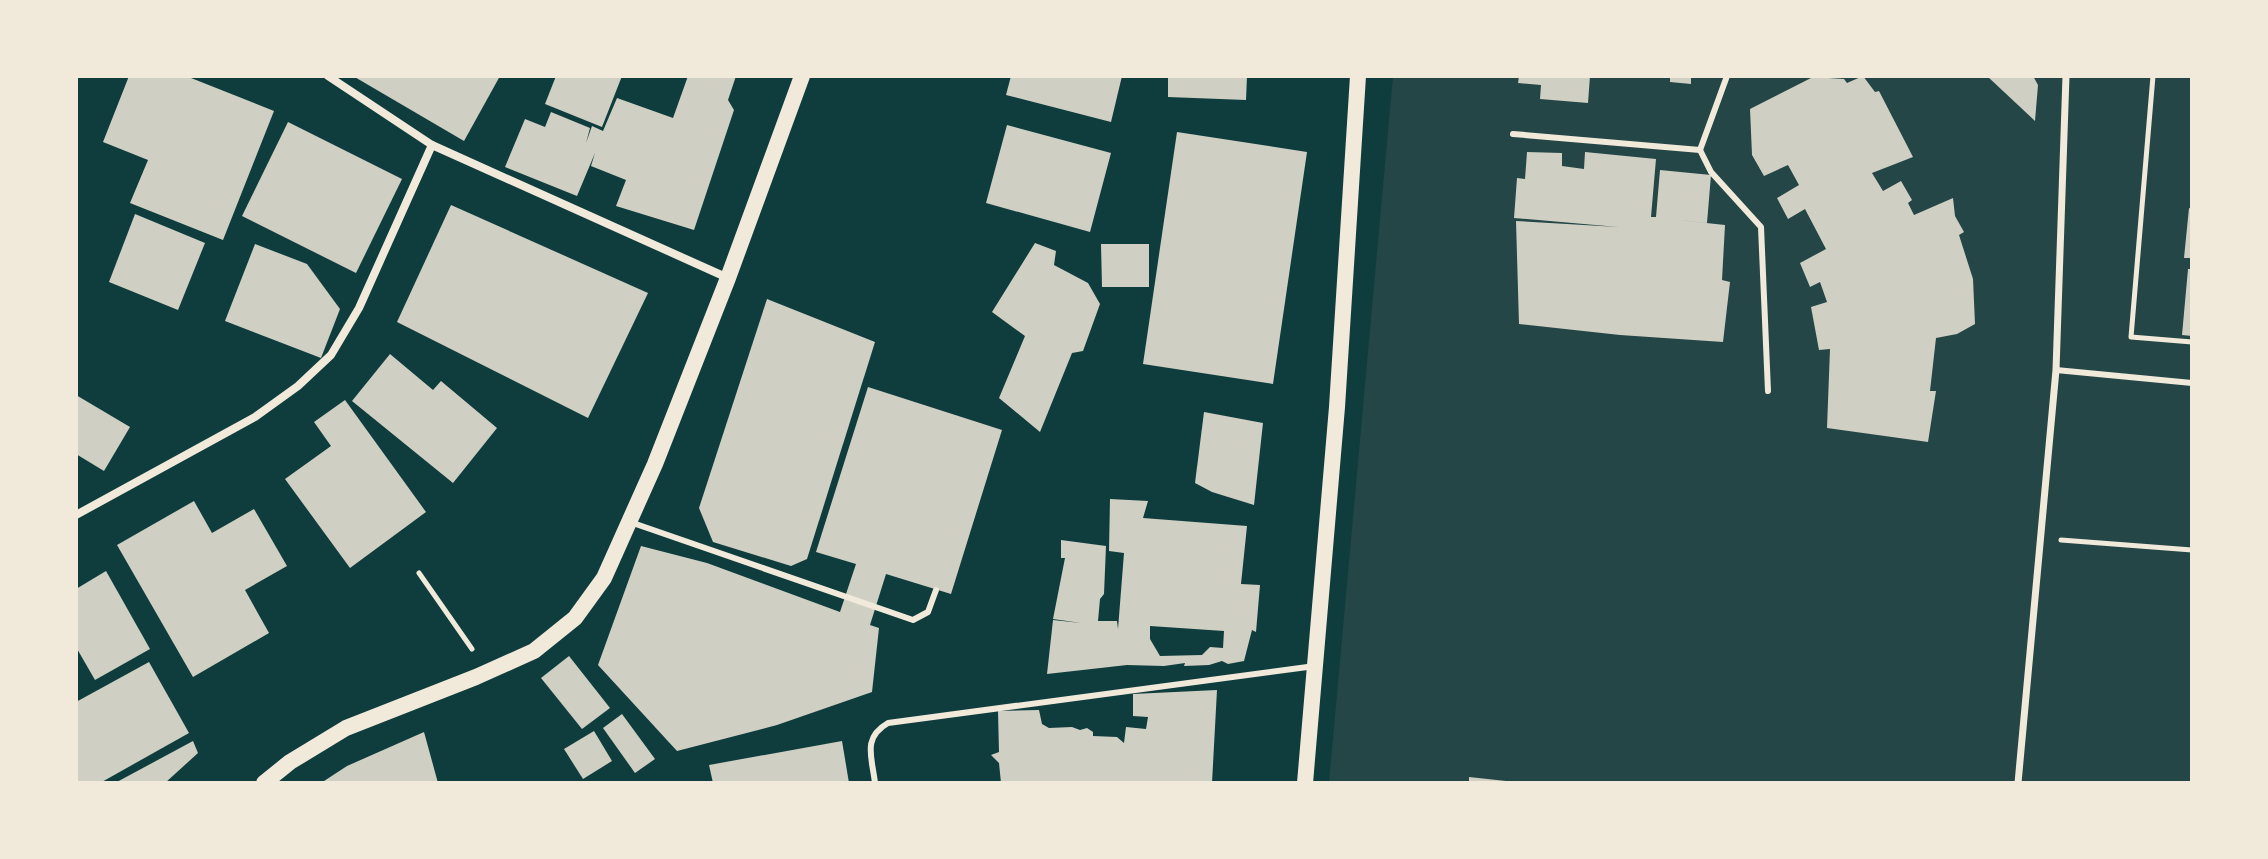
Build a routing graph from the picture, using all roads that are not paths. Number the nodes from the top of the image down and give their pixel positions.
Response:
1 (328, 76) edge
2 (802, 76) edge
3 (1358, 76) edge
4 (1727, 76) edge
5 (2066, 76) edge
6 (1513, 134) dead end
7 (432, 145) junction
8 (1700, 150) junction
9 (728, 278) junction
10 (2056, 370) junction
11 (2192, 383) edge
12 (1768, 391) dead end
13 (76, 515) edge
14 (630, 522) junction
15 (936, 590) dead end
16 (1315, 666) junction
17 (264, 783) edge
18 (875, 783) edge
19 (1305, 783) edge
20 (2018, 783) edge

1 - 7 street
2 - 9 main road
3 - 16 main road
4 - 8 lane
5 - 10 street
6 - 8 lane
7 - 9 street
7 - 13 street
8 - 12 lane
9 - 14 main road
10 - 11 lane
10 - 20 street
14 - 15 lane
14 - 17 main road
16 - 18 lane
16 - 19 main road

